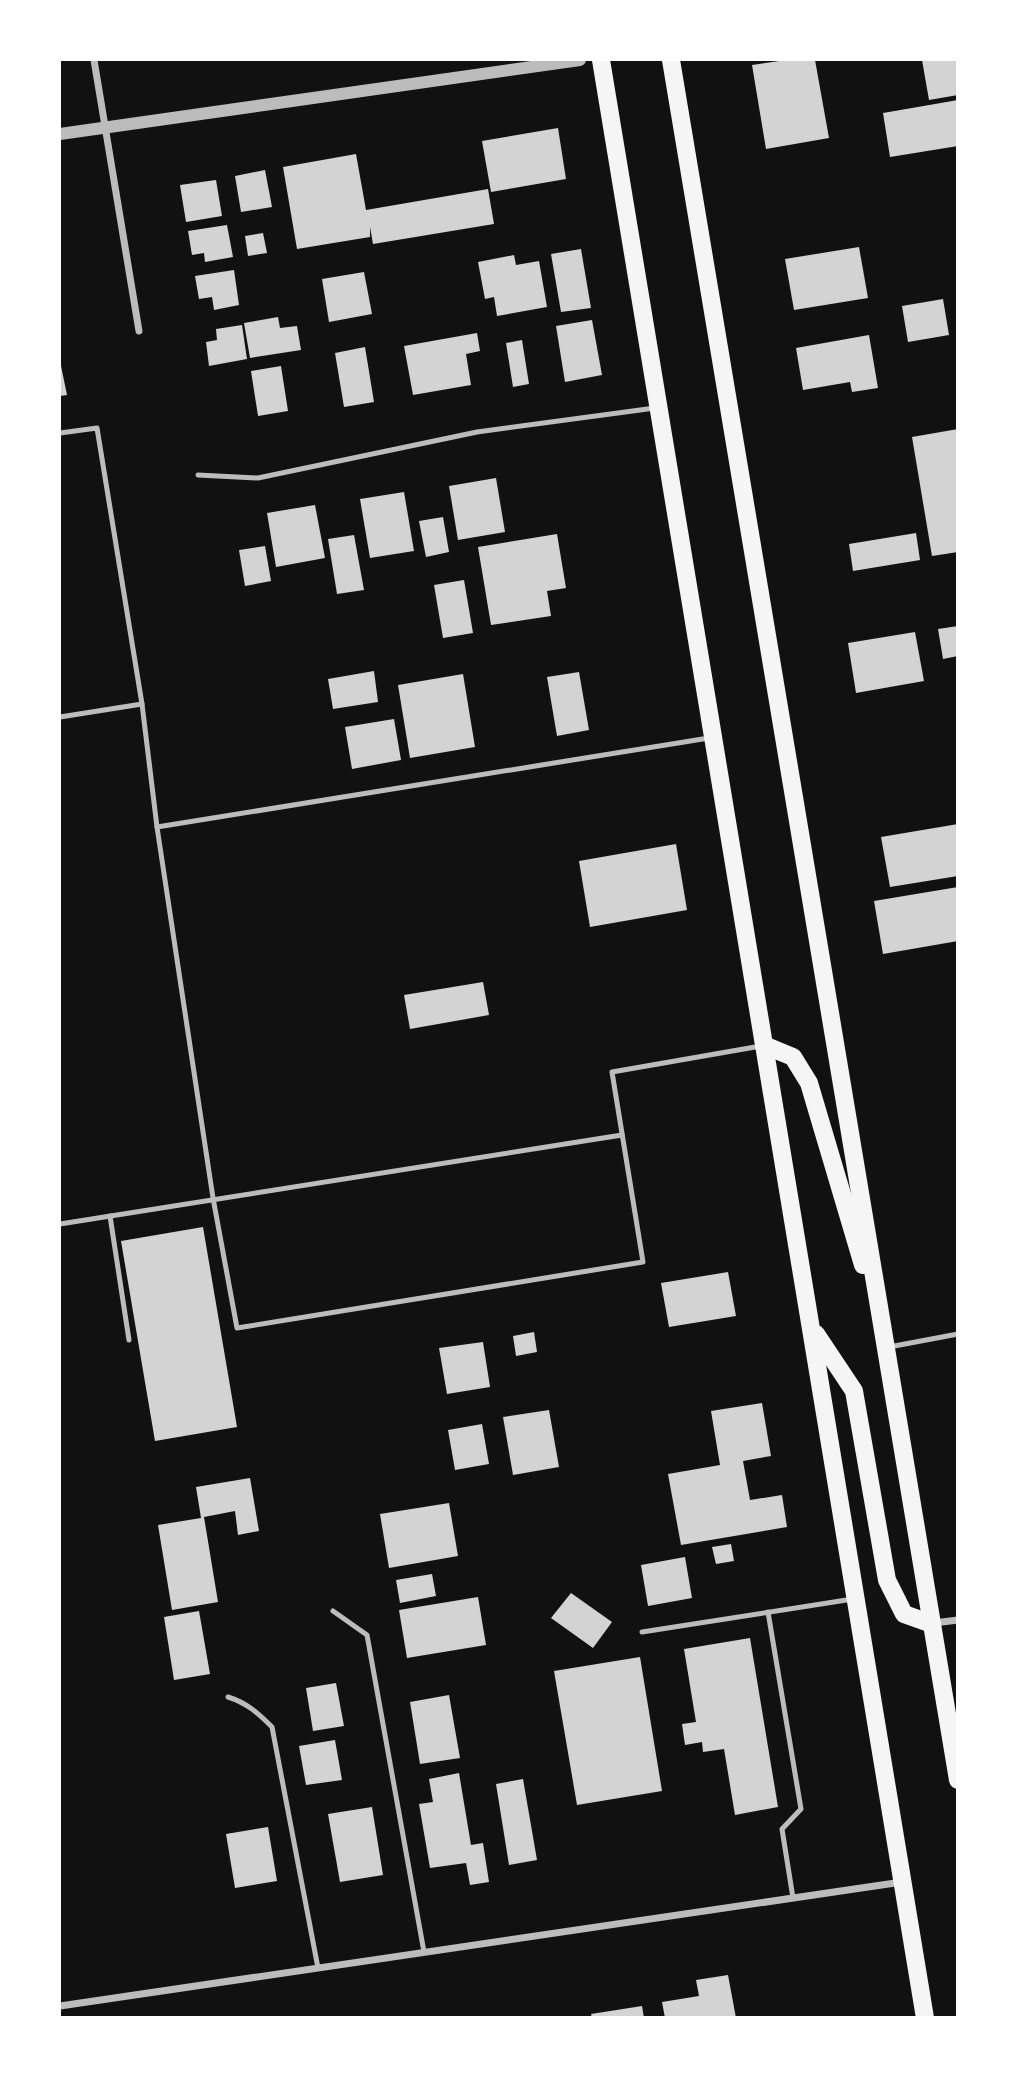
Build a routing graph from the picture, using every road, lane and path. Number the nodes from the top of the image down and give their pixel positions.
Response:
1 (94, 60) edge
2 (580, 60) edge
3 (601, 60) edge
4 (671, 60) edge
5 (106, 127) junction
6 (60, 134) edge
7 (139, 331) dead end
8 (659, 408) junction
9 (60, 433) edge
10 (198, 475) dead end
11 (142, 704) junction
12 (60, 717) edge
13 (713, 737) junction
14 (157, 828) junction
15 (764, 1045) junction
16 (622, 1135) junction
17 (213, 1198) junction
18 (110, 1216) junction
19 (60, 1224) edge
20 (812, 1328) junction
21 (957, 1334) edge
22 (129, 1340) dead end
23 (885, 1343) junction
24 (856, 1598) junction
25 (333, 1611) dead end
26 (768, 1612) junction
27 (957, 1620) edge
28 (932, 1624) junction
29 (642, 1632) dead end
30 (228, 1697) dead end
31 (957, 1780) edge
32 (903, 1882) junction
33 (793, 1898) junction
34 (424, 1952) junction
35 (318, 1968) junction
36 (60, 2006) edge
37 (925, 2018) edge

1 - 5 street
2 - 5 street
3 - 8 main road
4 - 23 main road
5 - 6 street
5 - 7 street
8 - 10 lane
8 - 13 main road
9 - 11 lane
11 - 12 lane
11 - 14 lane
13 - 14 lane
13 - 15 main road
14 - 17 lane
15 - 16 lane
15 - 20 main road
15 - 23 main road
16 - 17 lane
16 - 17 lane
17 - 18 lane
18 - 19 lane
18 - 22 lane
20 - 24 main road
20 - 28 main road
21 - 23 lane
23 - 28 main road
24 - 26 lane
24 - 32 main road
25 - 34 lane
26 - 29 lane
26 - 33 lane
27 - 28 street
28 - 31 main road
30 - 35 lane
32 - 33 street
32 - 37 main road
33 - 34 street
34 - 35 street
35 - 36 street

